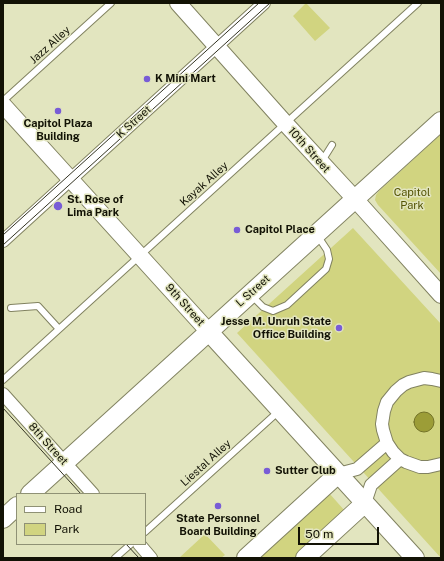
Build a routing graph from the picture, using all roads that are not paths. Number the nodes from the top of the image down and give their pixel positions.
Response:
1 (111, 3) edge
2 (178, 3) edge
3 (264, 3) edge
4 (418, 3) edge
5 (216, 46) junction
6 (3, 101) edge
7 (3, 105) edge
8 (441, 121) edge
9 (285, 123) junction
10 (332, 145) dead end
11 (321, 163) junction
12 (70, 179) junction
13 (355, 199) junction
14 (317, 234) junction
15 (3, 241) edge
16 (140, 256) junction
17 (250, 294) junction
18 (441, 295) edge
19 (11, 308) dead end
20 (59, 329) junction
21 (209, 332) junction
22 (3, 380) edge
23 (441, 381) edge
24 (3, 394) edge
25 (280, 410) junction
26 (387, 443) junction
27 (400, 459) junction
28 (65, 462) junction
29 (441, 464) edge
30 (338, 474) junction
31 (31, 493) edge
32 (92, 493) edge
33 (365, 503) junction
34 (16, 507) edge
35 (3, 519) edge
36 (146, 531) edge
37 (130, 545) edge
38 (139, 545) edge
39 (115, 558) edge
40 (151, 558) edge
41 (246, 558) edge
42 (304, 558) edge
43 (415, 558) edge

1 - 6 lane, Jazz Alley
2 - 5 street, 10th Street
3 - 5 street, K Street
4 - 9 lane, Kayak Alley
5 - 9 street, 10th Street
5 - 12 street, K Street
7 - 12 street, 9th Street
8 - 13 main road, L Street
9 - 11 street, 10th Street
9 - 16 lane, Kayak Alley
10 - 11 lane
11 - 13 street, 10th Street
12 - 15 street, K Street
12 - 16 street, 9th Street
13 - 14 main road, L Street
13 - 18 street, 10th Street
14 - 17 main road, L Street
14 - 17 lane
16 - 20 lane, Kayak Alley
16 - 21 street, 9th Street
17 - 21 main road, L Street
19 - 20 lane
20 - 22 lane, Kayak Alley
21 - 25 main road, 9th Street
21 - 28 main road, L Street
23 - 26 street
24 - 28 street, 8th Street
25 - 30 main road, 9th Street
25 - 36 lane, Liestal Alley
26 - 27 street
26 - 30 street
27 - 29 street
27 - 33 street
28 - 31 main road, L Street
28 - 32 street, 8th Street
30 - 33 main road, 9th Street
30 - 41 main road
33 - 42 main road
33 - 43 main road, 9th Street
34 - 35 main road
37 - 39 lane
38 - 40 street

